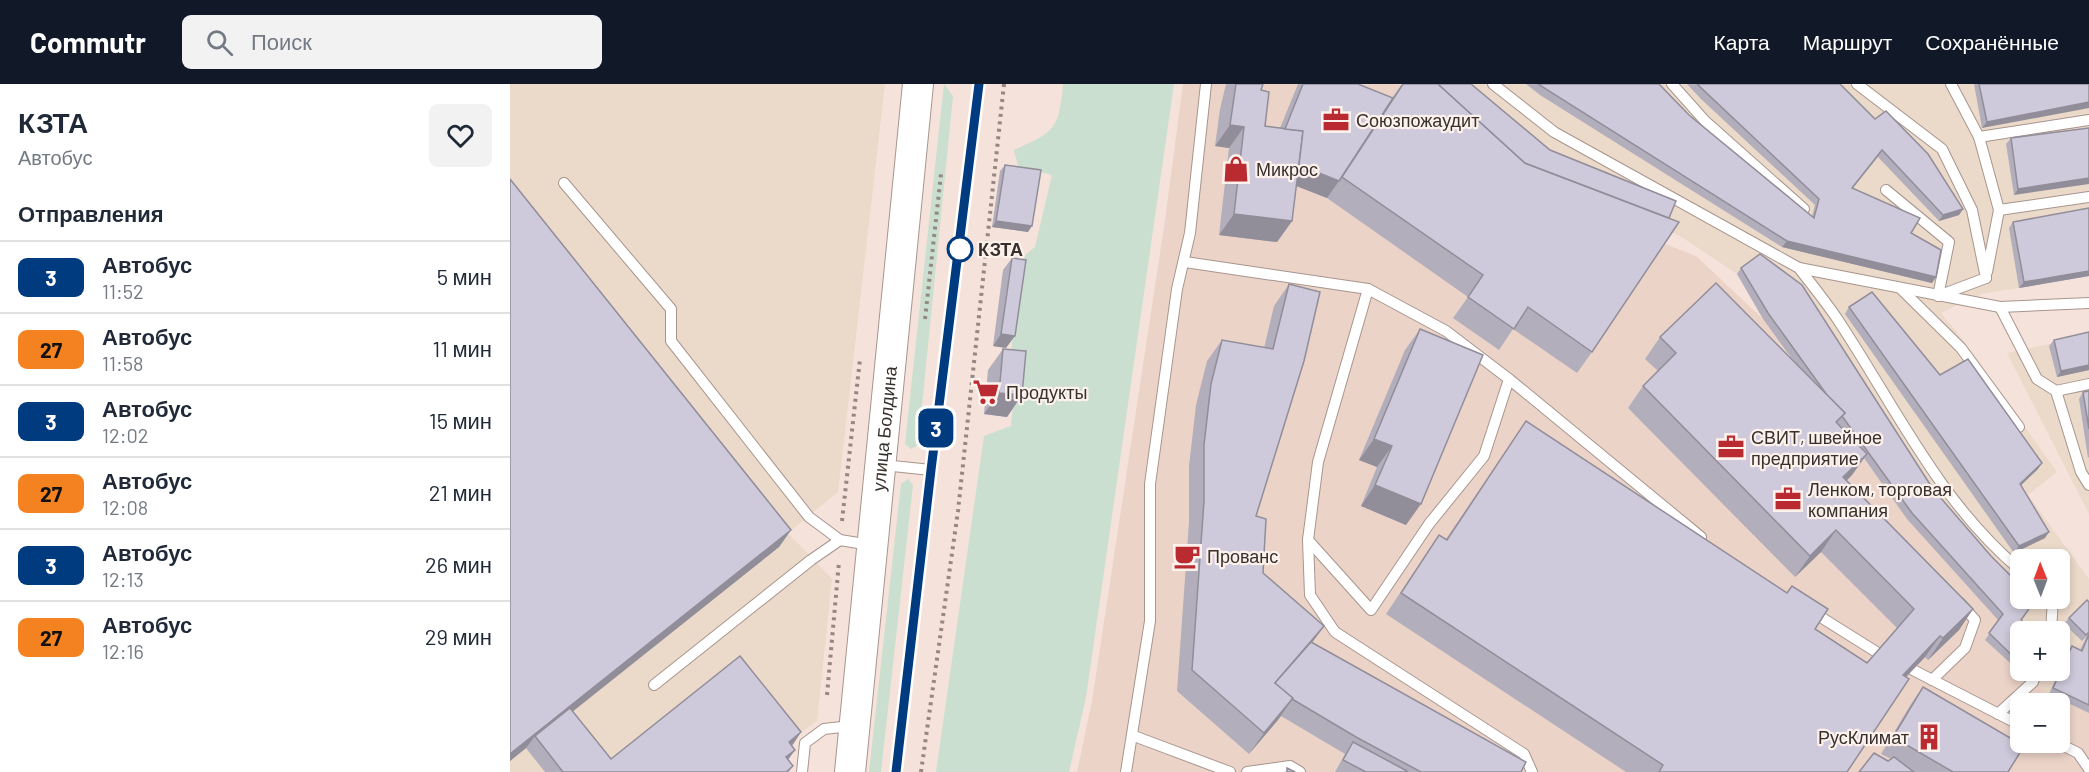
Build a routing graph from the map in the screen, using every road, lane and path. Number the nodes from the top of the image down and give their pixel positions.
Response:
1 (918, 84) edge
2 (969, 84) edge
3 (980, 84) edge
4 (1004, 84) edge
5 (1206, 84) edge
6 (1493, 84) edge
7 (1672, 84) edge
8 (1857, 84) edge
9 (1951, 84) edge
10 (978, 98) junction
11 (2089, 120) edge
12 (1979, 136) junction
13 (941, 174) dead end
14 (564, 183) dead end
15 (1886, 190) dead end
16 (2089, 197) edge
17 (1804, 209) edge
18 (1999, 210) junction
19 (1185, 262) junction
20 (1799, 268) junction
21 (1986, 278) junction
22 (1900, 288) junction
23 (1368, 290) junction
24 (1938, 296) junction
25 (2089, 303) edge
26 (2000, 308) junction
27 (924, 325) dead end
28 (1509, 379) junction
29 (2089, 384) edge
30 (2056, 391) junction
31 (2019, 427) edge
32 (882, 465) junction
33 (931, 470) junction
34 (2085, 472) edge
35 (2089, 485) edge
36 (840, 540) junction
37 (1308, 540) junction
38 (1711, 544) edge
39 (873, 546) junction
40 (2010, 561) edge
41 (1952, 594) edge
42 (1802, 606) edge
43 (1878, 653) edge
44 (1913, 670) edge
45 (1932, 680) junction
46 (2033, 681) edge
47 (654, 685) dead end
48 (1998, 714) junction
49 (2010, 720) edge
50 (855, 726) junction
51 (1134, 736) junction
52 (2070, 749) edge
53 (2089, 769) edge
54 (802, 772) edge
55 (850, 772) edge
56 (896, 772) edge
57 (921, 772) edge
58 (1126, 772) edge
59 (1230, 772) edge
60 (1248, 772) edge
61 (1300, 772) edge
62 (1532, 772) edge

1 - 32 main road, улица Болдина
2 - 10 lane
3 - 10 lane
4 - 57 path
5 - 19 lane
6 - 20 lane
7 - 17 lane
8 - 21 lane
9 - 12 lane
10 - 33 lane
11 - 12 lane
12 - 18 lane
13 - 27 path
14 - 36 lane
15 - 24 lane
16 - 18 lane
18 - 21 lane
19 - 23 lane
19 - 51 lane
20 - 22 lane
20 - 40 lane
21 - 24 lane
22 - 24 lane
22 - 31 lane
23 - 28 lane
23 - 37 lane
24 - 26 lane
25 - 26 lane
26 - 30 lane
28 - 37 lane
28 - 38 lane
29 - 30 lane
30 - 34 lane
32 - 33 lane
32 - 39 main road, улица Болдина
33 - 56 lane
34 - 35 lane
36 - 39 lane
36 - 47 lane
37 - 62 lane
39 - 50 main road, улица Болдина
41 - 45 lane
42 - 43 lane
44 - 45 lane
45 - 48 lane
46 - 48 lane
48 - 49 lane
50 - 54 lane
50 - 55 main road, улица Болдина
51 - 58 lane
51 - 59 lane
52 - 53 lane
60 - 61 lane

